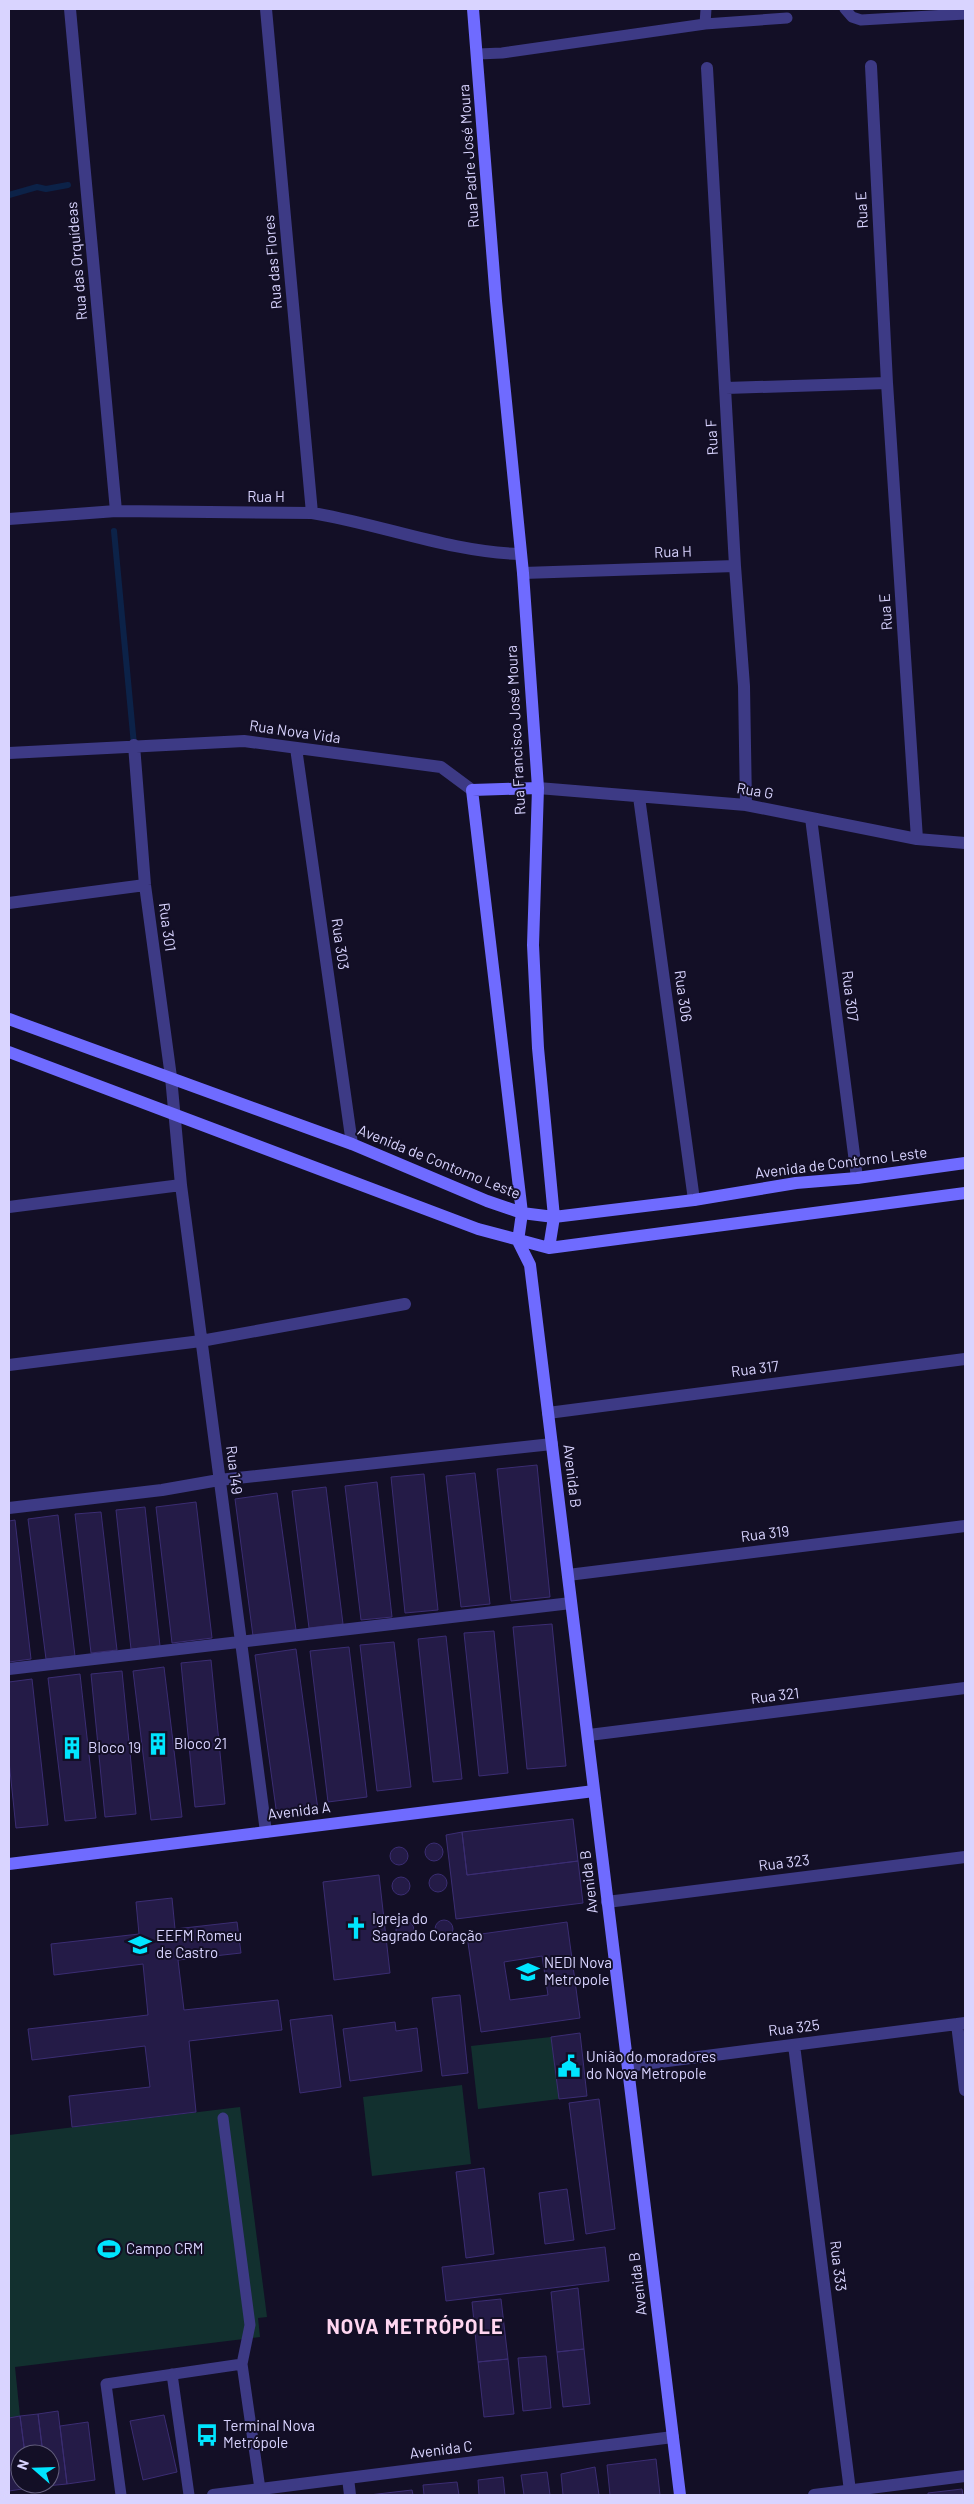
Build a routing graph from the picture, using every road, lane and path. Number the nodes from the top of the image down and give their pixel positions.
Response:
1 (70, 9) edge
2 (266, 9) edge
3 (473, 9) edge
4 (706, 9) edge
5 (845, 9) edge
6 (965, 14) edge
7 (787, 18) dead end
8 (706, 24) junction
9 (478, 54) junction
10 (871, 66) dead end
11 (707, 68) dead end
12 (496, 301) joint
13 (887, 383) junction
14 (726, 388) junction
15 (116, 511) junction
16 (312, 513) junction
17 (9, 518) edge
18 (520, 554) junction
19 (735, 566) junction
20 (522, 572) junction
21 (134, 745) junction
22 (296, 748) junction
23 (9, 753) edge
24 (538, 788) junction
25 (472, 790) junction
26 (639, 797) junction
27 (746, 805) junction
28 (811, 818) junction
29 (916, 839) junction
30 (965, 843) edge
31 (146, 885) junction
32 (9, 903) edge
33 (9, 1019) edge
34 (9, 1052) edge
35 (171, 1078) junction
36 (173, 1112) junction
37 (352, 1144) junction
38 (965, 1163) edge
39 (856, 1178) junction
40 (181, 1185) junction
41 (965, 1193) edge
42 (694, 1200) junction
43 (9, 1207) edge
44 (522, 1213) junction
45 (554, 1217) junction
46 (518, 1241) junction
47 (549, 1248) junction
48 (530, 1265) junction
49 (405, 1304) dead end
50 (201, 1341) junction
51 (965, 1358) edge
52 (9, 1365) edge
53 (548, 1412) junction
54 (552, 1444) junction
55 (219, 1480) junction
56 (9, 1508) edge
57 (965, 1526) edge
58 (568, 1575) junction
59 (571, 1603) junction
60 (241, 1641) junction
61 (9, 1669) edge
62 (965, 1688) edge
63 (589, 1735) junction
64 (594, 1791) junction
65 (266, 1832) junction
66 (965, 1857) edge
67 (9, 1864) edge
68 (607, 1902) junction
69 (961, 2024) edge
70 (794, 2045) junction
71 (628, 2066) junction
72 (965, 2090) edge
73 (223, 2118) dead end
74 (242, 2364) junction
75 (172, 2374) junction
76 (673, 2437) junction
77 (965, 2476) edge
78 (348, 2478) junction
79 (260, 2489) junction
80 (850, 2491) junction
81 (122, 2495) edge
82 (189, 2495) edge
83 (214, 2495) edge
84 (350, 2495) edge
85 (680, 2495) edge
86 (814, 2495) edge

1 - 15 street, Rua das Orquídeas
2 - 16 street, Rua das Flores
3 - 9 street, Rua Padre José Moura
4 - 8 lane
5 - 6 lane
7 - 8 lane
8 - 9 lane
9 - 12 street, Rua Padre José Moura
10 - 13 street, Rua E
11 - 14 street, Rua F
12 - 18 street, Rua Francisco José Moura
13 - 14 street
13 - 29 street, Rua E
14 - 19 street, Rua F
15 - 16 street, Rua H
15 - 17 street, Rua H
16 - 18 street, Rua H
18 - 20 street, Rua Francisco José Moura
19 - 20 street, Rua H
19 - 27 street, Rua F
20 - 24 street, Rua Francisco José Moura
21 - 22 street, Rua Nova Vida
21 - 23 street, Rua Nova Vida
21 - 31 street, Rua 301
22 - 25 street, Rua Nova Vida
22 - 37 street, Rua 303
24 - 25 street
24 - 26 street, Rua G
24 - 45 street, Rua Francisco José Moura
25 - 44 street
26 - 27 street, Rua G
26 - 42 street, Rua 306
27 - 28 street, Rua G
28 - 29 street, Rua G
28 - 39 street, Rua 307
29 - 30 street, Rua G
31 - 32 street
31 - 35 street, Rua 301
33 - 35 street, Avenida de Contorno Leste
34 - 36 street
35 - 36 street, Rua 301
35 - 37 street, Avenida de Contorno Leste
36 - 40 street, Rua 149
36 - 46 street
37 - 44 street, Avenida de Contorno Leste
38 - 39 street, Avenida de Contorno Leste
39 - 42 street, Avenida de Contorno Leste
40 - 43 street
40 - 50 street, Rua 149
41 - 47 street
42 - 45 street, Avenida de Contorno Leste
44 - 45 street, Avenida de Contorno Leste
44 - 46 street
45 - 47 street, Rua Francisco José Moura
46 - 47 street
46 - 48 street, Avenida B
47 - 48 street
48 - 53 street, Avenida B
49 - 50 street
50 - 52 street
50 - 55 street, Rua 149
51 - 53 street, Rua 317
53 - 54 street, Avenida B
54 - 55 street
54 - 58 street, Avenida B
55 - 56 street
55 - 60 street, Rua 149
57 - 58 street, Rua 319
58 - 59 street, Avenida B
59 - 60 street
59 - 63 street, Avenida B
60 - 61 street
60 - 65 street, Rua 149
62 - 63 street, Rua 321
63 - 64 street, Avenida B
64 - 65 street, Avenida A
64 - 68 street, Avenida B
65 - 67 street, Avenida A
66 - 68 street, Rua 323
68 - 71 street, Avenida B
69 - 70 street, Rua 325
69 - 72 street
70 - 71 street, Rua 325
70 - 80 street, Rua 333
71 - 76 street, Avenida B
73 - 74 lane
74 - 75 lane
74 - 79 lane
75 - 81 lane
75 - 82 lane
76 - 78 street, Avenida C
76 - 85 street, Avenida B
77 - 80 street
78 - 79 street, Avenida C
78 - 84 street
79 - 83 street, Avenida C
80 - 86 street

